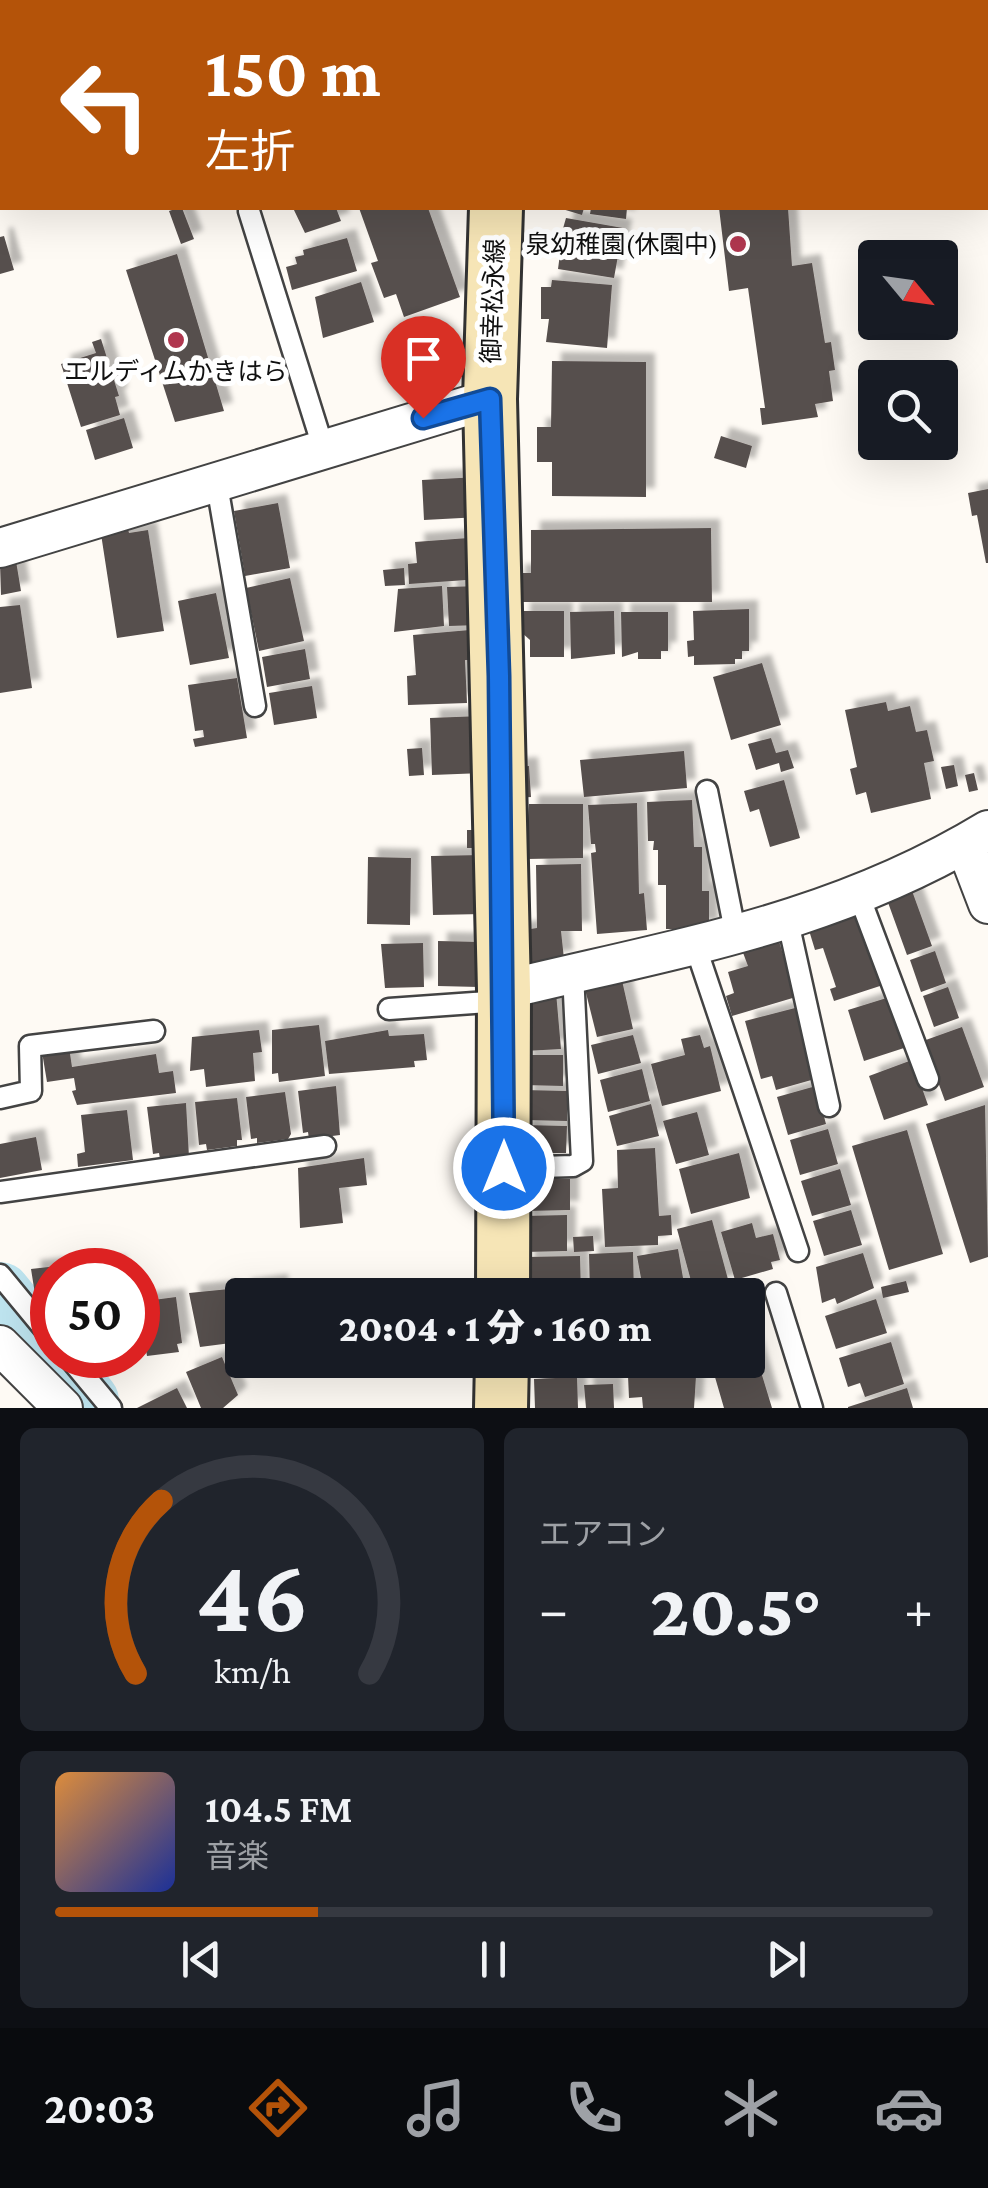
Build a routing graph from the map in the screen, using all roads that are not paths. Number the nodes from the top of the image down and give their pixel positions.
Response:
1 (496, 210) edge
2 (249, 211) dead end
3 (490, 399) junction
4 (323, 447) junction
5 (217, 485) junction
6 (0, 548) edge
7 (255, 706) dead end
8 (707, 791) dead end
9 (976, 837) edge
10 (858, 893) junction
11 (988, 904) edge
12 (788, 922) junction
13 (736, 936) junction
14 (696, 948) junction
15 (573, 973) junction
16 (504, 995) junction
17 (389, 1009) dead end
18 (154, 1031) dead end
19 (928, 1080) dead end
20 (0, 1098) edge
21 (829, 1106) dead end
22 (325, 1146) dead end
23 (504, 1168) junction
24 (0, 1192) edge
25 (798, 1251) dead end
26 (0, 1275) edge
27 (502, 1278) edge
28 (776, 1292) dead end
29 (30, 1311) edge
30 (0, 1345) edge
31 (86, 1378) edge
32 (502, 1378) edge
33 (63, 1408) edge
34 (111, 1408) edge
35 (501, 1408) edge
36 (812, 1408) edge

1 - 3 main road, 御幸松永線
2 - 4 lane
3 - 4 street
3 - 16 main road, 御幸松永線
4 - 5 street
5 - 6 street
5 - 7 lane
8 - 13 lane
9 - 10 street
9 - 11 street
10 - 12 street
10 - 19 lane
12 - 13 street
12 - 21 lane
13 - 14 street
14 - 15 street
14 - 25 lane
15 - 16 street
15 - 23 lane
16 - 17 lane
16 - 23 main road, 御幸松永線
18 - 20 lane
22 - 24 lane
23 - 27 main road, 御幸松永線
26 - 29 lane
28 - 36 lane
30 - 33 street
31 - 34 lane
32 - 35 main road

